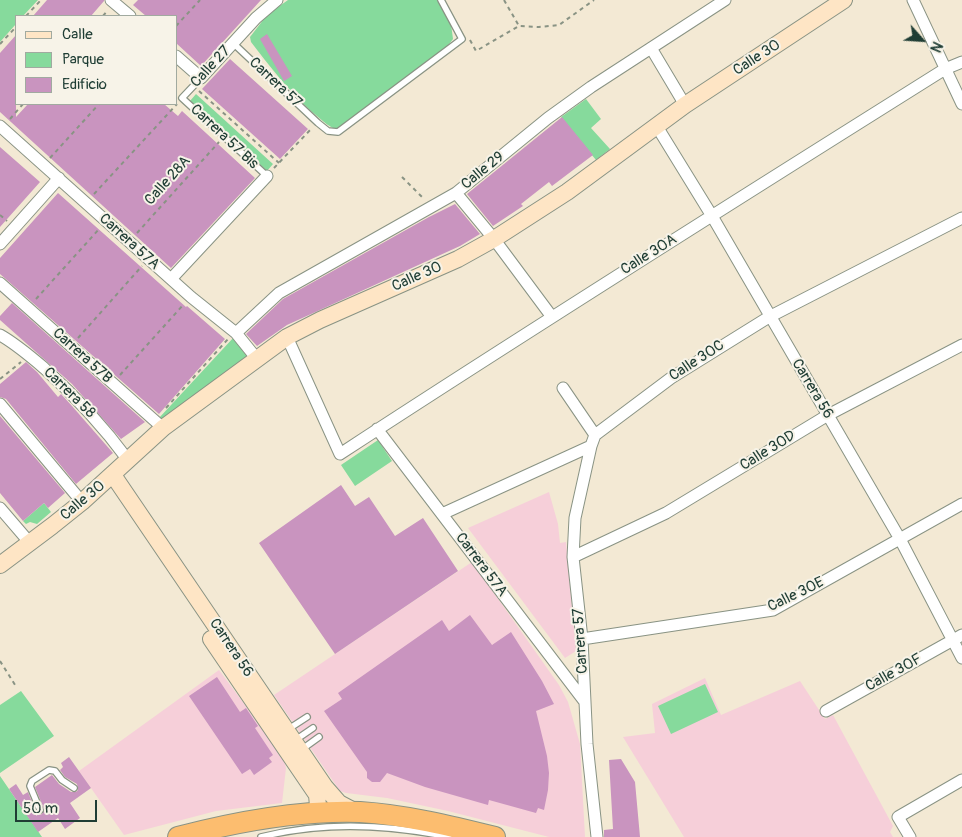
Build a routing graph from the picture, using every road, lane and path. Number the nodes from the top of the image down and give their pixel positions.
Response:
1 (41, 0) edge
2 (111, 0) edge
3 (200, 0) edge
4 (277, 0) edge
5 (441, 0) edge
6 (504, 0) edge
7 (594, 0) edge
8 (725, 0) edge
9 (844, 0) edge
10 (913, 0) edge
11 (27, 15) edge
12 (129, 15) edge
13 (178, 24) edge
14 (519, 26) junction
15 (15, 28) edge
16 (467, 34) dead end
17 (233, 43) junction
18 (0, 44) edge
19 (651, 48) junction
20 (178, 58) edge
21 (962, 62) edge
22 (945, 69) junction
23 (197, 82) junction
24 (182, 98) junction
25 (178, 102) edge
26 (962, 104) edge
27 (22, 105) edge
28 (98, 105) edge
29 (176, 105) edge
30 (685, 105) junction
31 (318, 123) junction
32 (656, 125) junction
33 (1, 126) edge
34 (224, 136) junction
35 (279, 163) junction
36 (44, 165) junction
37 (267, 176) junction
38 (402, 177) dead end
39 (59, 178) junction
40 (456, 193) junction
41 (86, 203) junction
42 (432, 207) junction
43 (712, 216) junction
44 (962, 218) edge
45 (106, 221) junction
46 (494, 239) junction
47 (129, 241) junction
48 (0, 244) edge
49 (148, 259) junction
50 (171, 279) junction
51 (0, 283) edge
52 (191, 297) junction
53 (29, 308) junction
54 (552, 317) junction
55 (769, 317) junction
56 (235, 332) junction
57 (0, 335) edge
58 (287, 337) junction
59 (962, 345) edge
60 (71, 346) junction
61 (29, 355) junction
62 (257, 359) junction
63 (0, 379) edge
64 (112, 383) junction
65 (563, 388) dead end
66 (0, 404) edge
67 (828, 415) junction
68 (159, 424) junction
69 (377, 429) junction
70 (593, 441) junction
71 (128, 460) junction
72 (109, 478) junction
73 (82, 502) junction
74 (962, 504) edge
75 (0, 508) edge
76 (442, 514) junction
77 (900, 539) junction
78 (30, 543) junction
79 (573, 557) junction
80 (0, 565) edge
81 (957, 637) edge
82 (582, 639) junction
83 (962, 658) edge
84 (0, 661) edge
85 (17, 688) dead end
86 (585, 702) junction
87 (826, 710) dead end
88 (307, 717) dead end
89 (313, 728) dead end
90 (319, 737) dead end
91 (294, 740) junction
92 (962, 780) edge
93 (74, 788) dead end
94 (40, 810) dead end
95 (356, 812) junction
96 (314, 814) junction
97 (215, 833) edge
98 (178, 837) edge
99 (261, 837) edge
100 (450, 837) edge
101 (495, 837) edge
102 (597, 837) edge
103 (910, 837) edge

1 - 11 path
2 - 12 street
3 - 13 path
4 - 17 street, Calle 27
5 - 31 lane
6 - 14 path
7 - 14 path
8 - 19 street, Calle 29
9 - 30 main road, Calle 30
10 - 22 street
14 - 16 path
15 - 18 path
17 - 23 street, Calle 27
17 - 31 lane, Carrera 57
19 - 30 street
19 - 40 street, Calle 29
20 - 23 street
21 - 22 street, Calle 30A
22 - 26 street
22 - 43 street, Calle 30A
23 - 24 lane, Calle 27
23 - 35 path
24 - 25 path, Calle 27
24 - 34 lane, Carrera 57 Bis
27 - 33 path
28 - 36 path
29 - 41 path, Calle 27
30 - 32 main road, Calle 30
31 - 35 path
32 - 43 street, Carrera 56
32 - 46 main road, Calle 30
33 - 36 street, Carrera 57A
34 - 37 lane, Carrera 57 Bis
34 - 47 path, Calle 28A
35 - 37 path
36 - 39 street, Carrera 57A
37 - 50 street
38 - 42 path
39 - 41 street, Carrera 57A
39 - 48 street
40 - 42 street, Calle 29
40 - 46 street
41 - 45 street, Carrera 57A
42 - 56 street, Calle 29
43 - 54 street, Calle 30A
43 - 55 street, Carrera 56
44 - 55 street, Calle 30C
45 - 47 street, Carrera 57A
45 - 53 path
46 - 54 street
46 - 58 main road, Calle 30
47 - 49 street, Carrera 57A
49 - 50 street, Carrera 57A
49 - 60 path
50 - 52 street, Carrera 57A
51 - 53 street, Carrera 57B
52 - 56 street, Carrera 57A
52 - 64 path
53 - 60 street, Carrera 57B
54 - 69 street, Calle 30A
55 - 67 street, Carrera 56
55 - 70 street, Calle 30C
56 - 62 street, Carrera 57A
56 - 68 path
57 - 61 street, Carrera 58
58 - 62 main road, Calle 30
58 - 69 street, Calle 30A
59 - 67 street, Calle 30D
60 - 64 street, Carrera 57B
61 - 63 path
61 - 71 street, Carrera 58
62 - 68 main road, Calle 30
64 - 68 street, Carrera 57B
65 - 70 street
66 - 73 street
67 - 77 street, Carrera 56
67 - 79 street, Calle 30D
68 - 71 main road, Calle 30
69 - 76 street, Carrera 57A
70 - 76 street, Calle 30C
70 - 79 street, Carrera 57
71 - 72 main road, Calle 30
72 - 73 main road, Calle 30
72 - 91 main road, Carrera 56
72 - 96 main road, Carrera 56
73 - 78 main road, Calle 30
74 - 77 street, Calle 30E
75 - 78 street
76 - 86 street, Carrera 57A
77 - 81 street, Carrera 56
77 - 82 street, Calle 30E
78 - 80 main road, Calle 30
79 - 82 street, Carrera 57
81 - 83 street, Carrera 56
81 - 87 street, Calle 30F
82 - 86 street, Carrera 57
84 - 85 path
86 - 102 street, Carrera 57
88 - 91 lane
89 - 91 lane
90 - 91 lane
91 - 95 main road, Carrera 56
92 - 103 street
93 - 94 lane
95 - 96 highway
95 - 101 highway
96 - 97 highway
97 - 98 highway
99 - 100 lane

